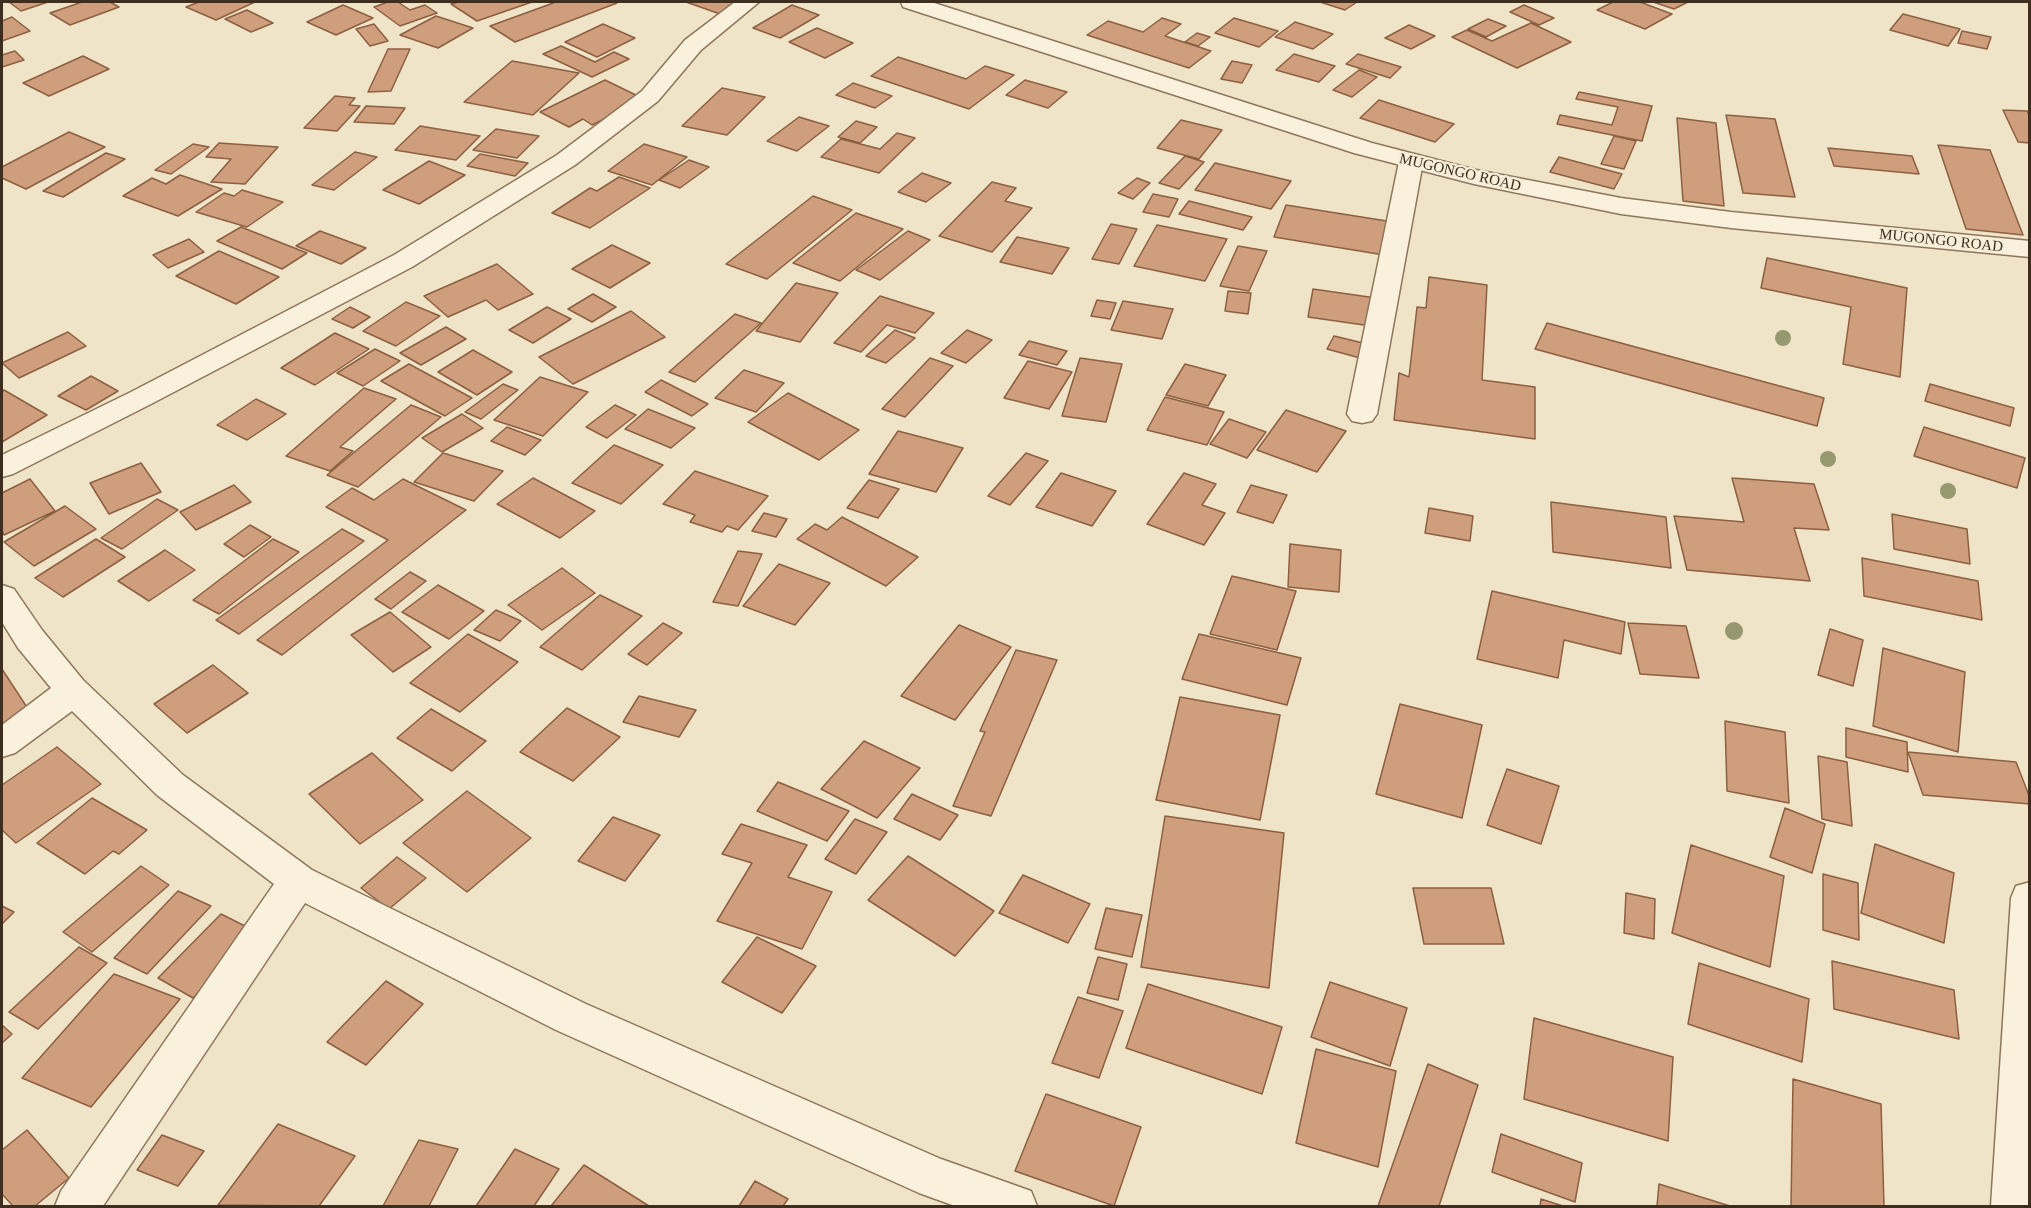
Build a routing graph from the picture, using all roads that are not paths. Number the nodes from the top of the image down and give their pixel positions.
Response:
1 (748, 2) edge
2 (911, 2) edge
3 (1411, 162) junction
4 (2030, 249) edge
5 (1362, 414) dead end
6 (2, 467) edge
7 (2, 597) edge
8 (71, 689) junction
9 (2, 743) edge
10 (298, 881) junction
11 (2030, 898) edge
12 (77, 1206) edge
13 (1015, 1206) edge
14 (2013, 1206) edge

1 - 6 street
2 - 3 street, MUGONGO ROAD
3 - 4 street, MUGONGO ROAD
3 - 5 street
7 - 8 street
8 - 9 street
8 - 10 street
10 - 12 street
10 - 13 street
11 - 14 street

